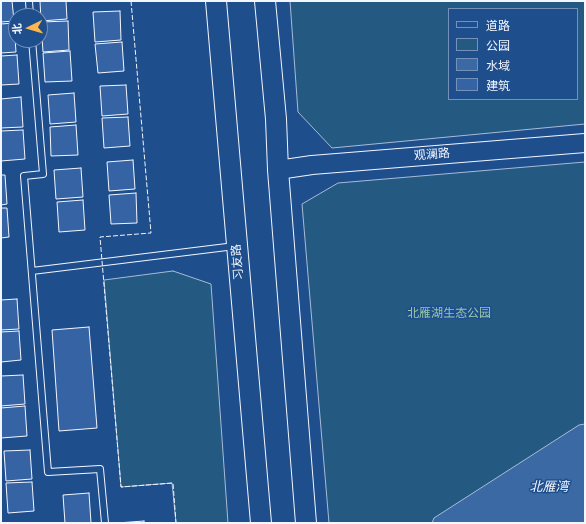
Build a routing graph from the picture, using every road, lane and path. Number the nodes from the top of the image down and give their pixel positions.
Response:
1 (216, 1) edge
2 (265, 1) edge
3 (33, 48) edge
4 (585, 143) edge
5 (278, 170) junction
6 (237, 246) junction
7 (32, 271) junction
8 (105, 523) edge
9 (261, 523) edge
10 (306, 523) edge

1 - 6 main road, 习友路
2 - 5 main road
3 - 7 lane
4 - 5 street, 观澜路
5 - 10 main road
6 - 7 lane
6 - 9 main road, 习友路
7 - 8 lane

